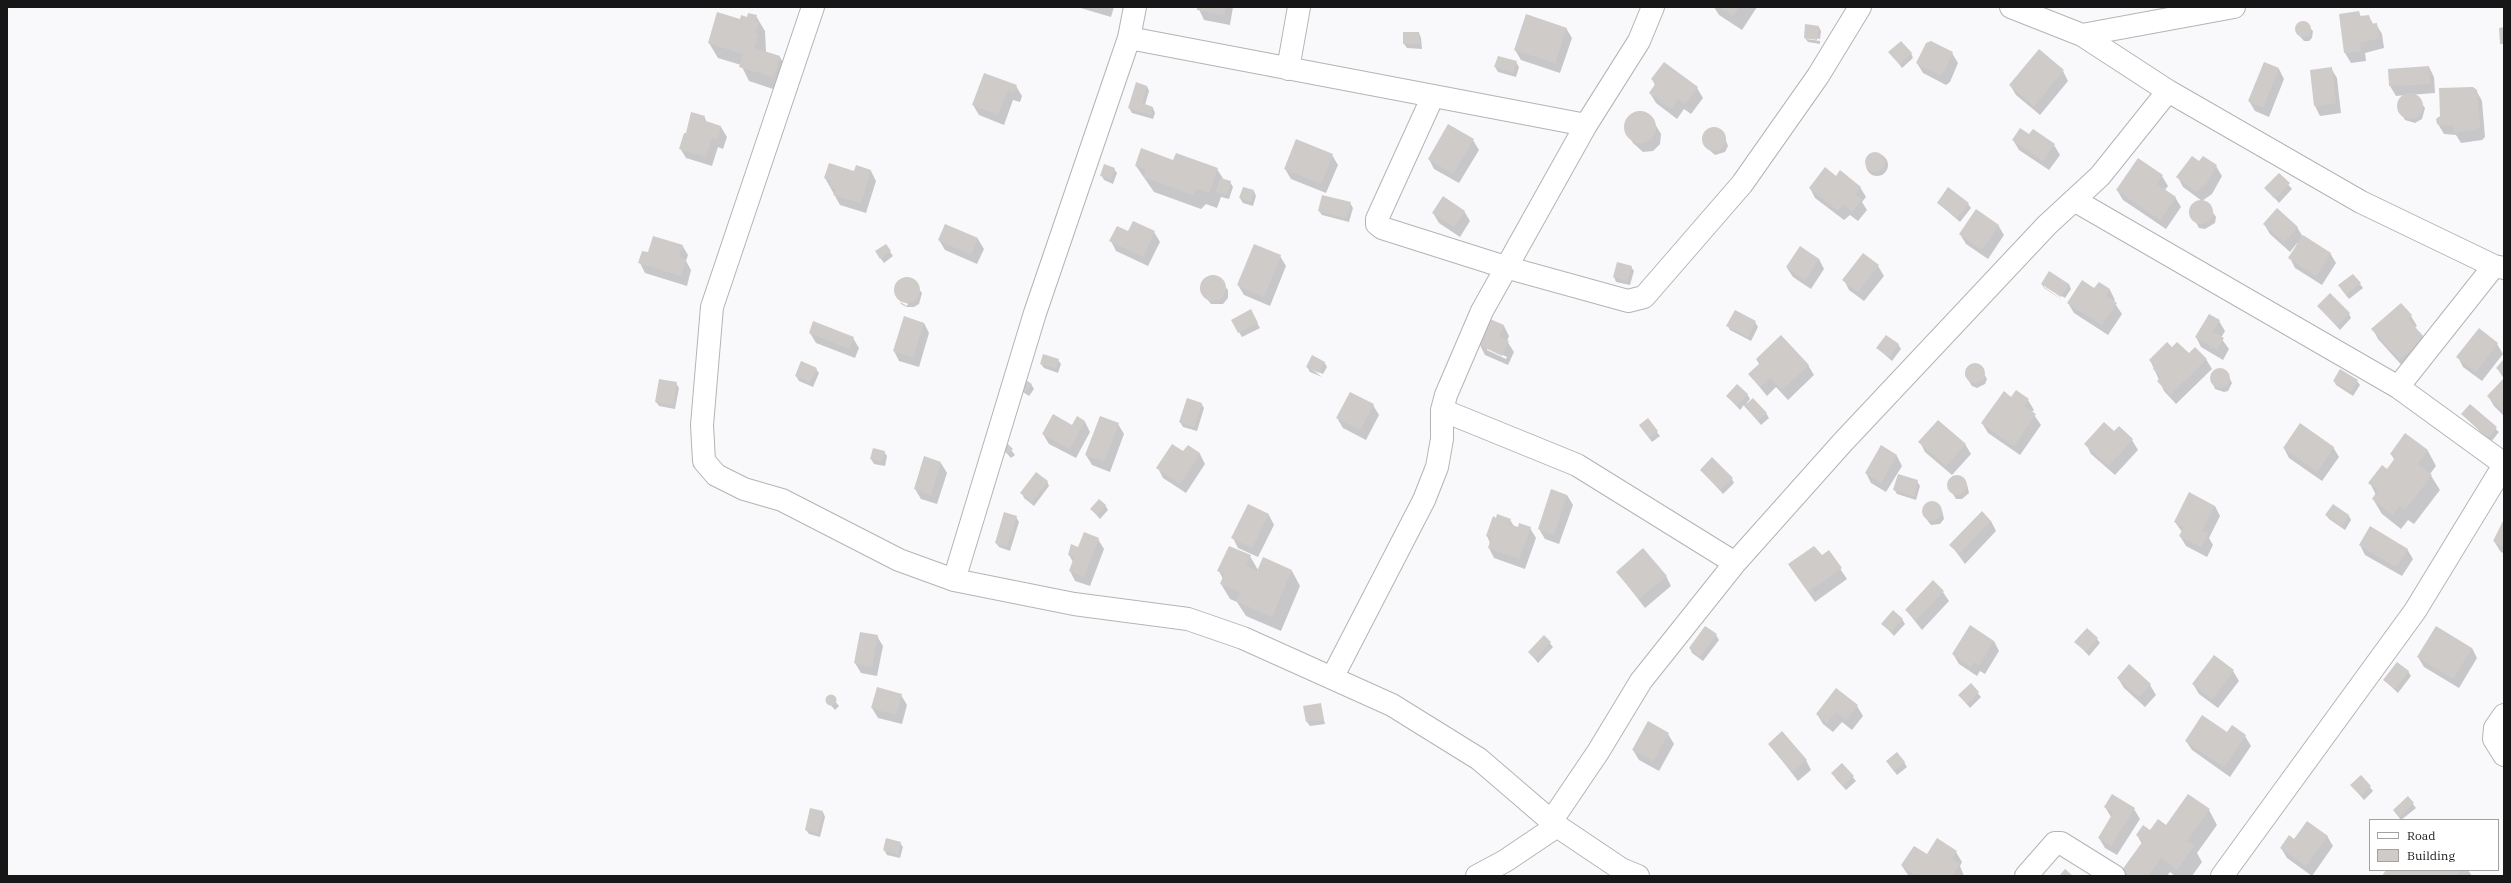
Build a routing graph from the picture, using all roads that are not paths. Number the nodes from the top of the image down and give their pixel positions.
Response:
1 (813, 7) edge
2 (1135, 7) edge
3 (1300, 7) edge
4 (1653, 7) edge
5 (1860, 7) edge
6 (2011, 7) edge
7 (2234, 7) edge
8 (2082, 35) junction
9 (1129, 38) junction
10 (1288, 69) junction
11 (2168, 91) junction
12 (1433, 96) junction
13 (1586, 125) junction
14 (2074, 200) junction
15 (1505, 267) junction
16 (2499, 267) edge
17 (2398, 387) junction
18 (1442, 410) junction
19 (2504, 464) edge
20 (1735, 563) junction
21 (954, 580) junction
22 (1332, 678) junction
23 (2504, 715) edge
24 (2504, 755) edge
25 (1554, 823) junction
26 (1507, 868) edge
27 (1477, 876) edge
28 (1638, 876) edge
29 (2026, 876) edge
30 (2114, 876) edge
31 (2222, 876) edge

1 - 21 street
2 - 9 street
3 - 10 street
4 - 13 street
5 - 15 street
6 - 8 street
7 - 8 street
8 - 11 street
9 - 10 street
9 - 21 street
10 - 12 street
11 - 14 street
11 - 16 street
12 - 13 street
12 - 15 street
13 - 15 street
14 - 17 street
14 - 20 street
15 - 18 street
16 - 17 street
17 - 19 street
18 - 20 street
18 - 22 street
19 - 31 street
20 - 25 street
21 - 22 street
22 - 25 street
23 - 24 street
25 - 26 street
25 - 28 street
26 - 27 street
29 - 30 street

